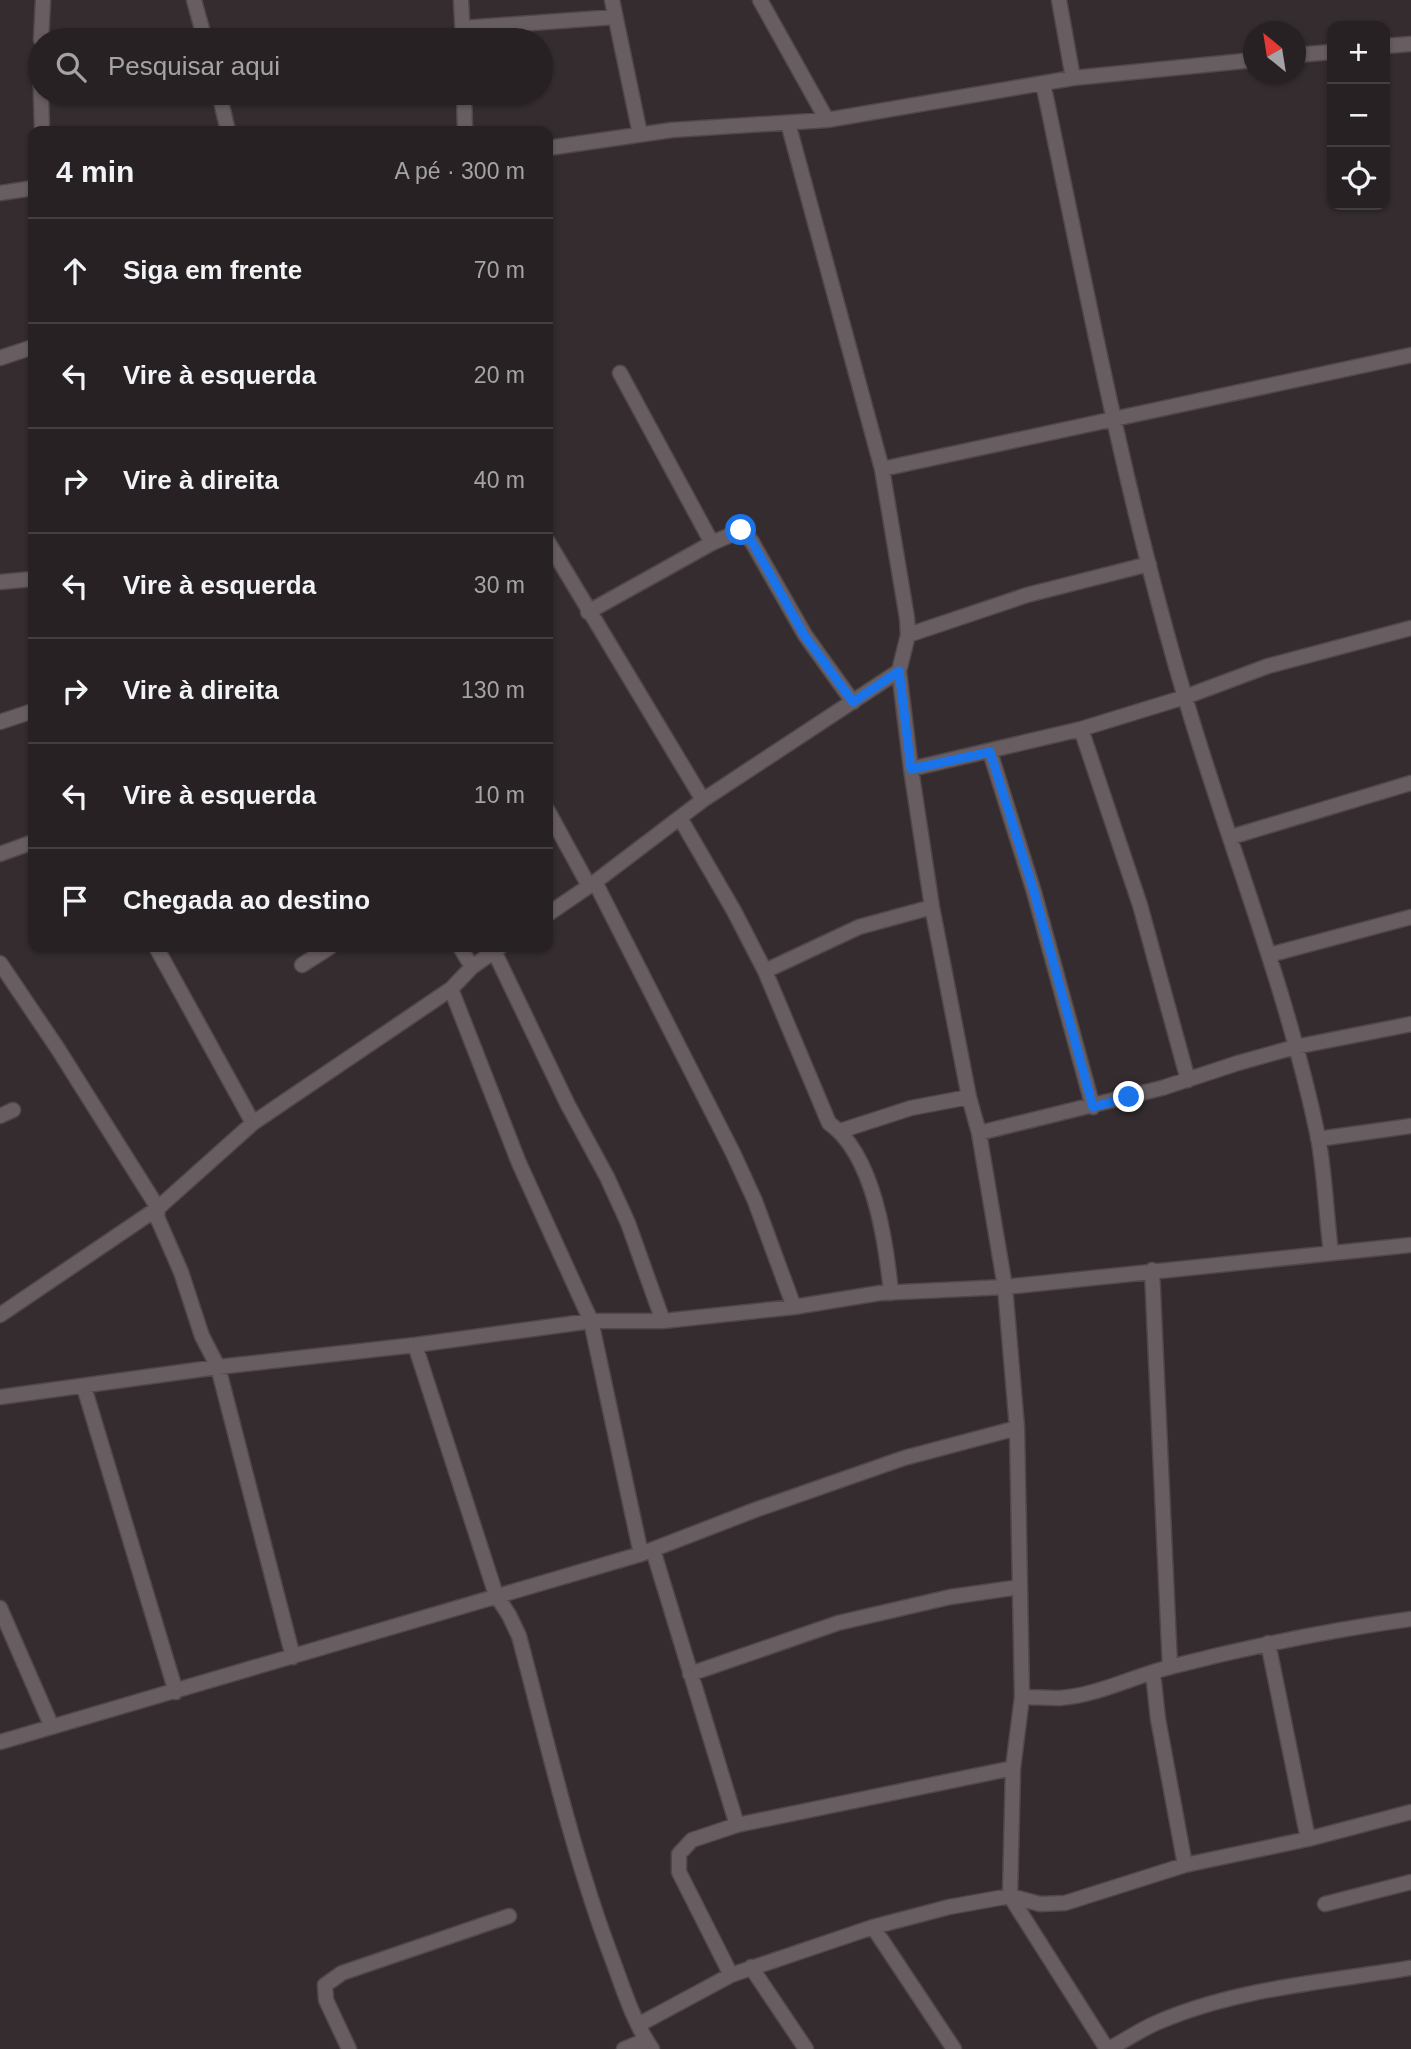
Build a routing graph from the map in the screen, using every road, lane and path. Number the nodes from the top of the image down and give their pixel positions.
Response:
1 (43, 0) edge
2 (194, 0) edge
3 (461, 0) edge
4 (612, 0) edge
5 (760, 0) edge
6 (1059, 0) edge
7 (615, 17) junction
8 (42, 28) edge
9 (202, 28) edge
10 (463, 28) edge
11 (517, 28) edge
12 (1411, 44) edge
13 (1390, 46) edge
14 (1327, 52) edge
15 (1306, 54) edge
16 (1243, 61) edge
17 (1073, 78) junction
18 (1042, 83) junction
19 (41, 105) edge
20 (222, 105) edge
21 (464, 105) edge
22 (827, 120) junction
23 (788, 123) junction
24 (42, 126) edge
25 (227, 126) edge
26 (465, 126) edge
27 (640, 134) junction
28 (553, 147) edge
29 (28, 189) edge
30 (0, 193) edge
31 (28, 349) edge
32 (1411, 355) edge
33 (0, 358) edge
34 (620, 373) dead end
35 (1114, 419) junction
36 (881, 469) junction
37 (712, 542) junction
38 (553, 551) edge
39 (1149, 564) junction
40 (28, 579) edge
41 (0, 582) edge
42 (588, 612) junction
43 (1411, 628) edge
44 (908, 635) junction
45 (899, 671) junction
46 (1185, 697) junction
47 (853, 702) junction
48 (28, 713) edge
49 (0, 722) edge
50 (1081, 729) junction
51 (990, 752) junction
52 (911, 769) junction
53 (1411, 783) edge
54 (703, 800) junction
55 (680, 818) junction
56 (553, 819) edge
57 (1231, 837) junction
58 (28, 844) edge
59 (0, 854) edge
60 (592, 884) junction
61 (932, 907) junction
62 (553, 911) edge
63 (1411, 916) edge
64 (159, 952) edge
65 (322, 952) edge
66 (463, 952) edge
67 (493, 952) edge
68 (498, 952) edge
69 (1269, 955) junction
70 (0, 962) edge
71 (302, 965) dead end
72 (472, 967) junction
73 (765, 971) junction
74 (451, 989) junction
75 (1411, 1024) edge
76 (1295, 1047) junction
77 (1188, 1080) junction
78 (969, 1097) junction
79 (1093, 1107) junction
80 (253, 1123) junction
81 (1411, 1126) edge
82 (839, 1131) junction
83 (979, 1133) junction
84 (1318, 1139) junction
85 (158, 1208) junction
86 (1411, 1245) edge
87 (1331, 1252) junction
88 (1152, 1270) junction
89 (1005, 1287) junction
90 (891, 1293) junction
91 (794, 1307) junction
92 (0, 1315) edge
93 (591, 1321) junction
94 (663, 1321) junction
95 (415, 1345) junction
96 (218, 1367) junction
97 (84, 1387) junction
98 (0, 1397) edge
99 (1017, 1428) junction
100 (647, 1552) junction
101 (1020, 1587) junction
102 (496, 1595) junction
103 (0, 1608) edge
104 (1411, 1619) edge
105 (1268, 1643) junction
106 (293, 1657) junction
107 (1170, 1667) junction
108 (1153, 1673) junction
109 (690, 1674) junction
110 (176, 1692) junction
111 (1022, 1697) junction
112 (52, 1727) junction
113 (0, 1742) edge
114 (1013, 1768) junction
115 (1411, 1812) edge
116 (737, 1825) junction
117 (1308, 1839) junction
118 (1185, 1865) junction
119 (1411, 1882) edge
120 (1010, 1895) junction
121 (1325, 1905) dead end
122 (509, 1916) dead end
123 (873, 1927) junction
124 (751, 1967) junction
125 (1411, 1968) edge
126 (730, 1975) junction
127 (638, 2025) junction
128 (649, 2045) edge
129 (349, 2049) edge
130 (624, 2049) edge
131 (806, 2049) edge
132 (954, 2049) edge
133 (1108, 2049) edge

1 - 8 street
2 - 9 street
3 - 10 street
4 - 7 street
5 - 22 street
6 - 17 street
7 - 11 street
7 - 27 street
12 - 13 street
14 - 15 street
16 - 17 street
17 - 18 street
18 - 22 street
18 - 35 street
19 - 24 street
20 - 25 street
21 - 26 street
22 - 23 street
23 - 27 street
23 - 36 street
27 - 28 street
29 - 30 street
31 - 33 street
32 - 35 street
34 - 37 street
35 - 36 street
35 - 39 street
36 - 44 street
37 - 42 street
37 - 47 street
38 - 42 street
39 - 44 street
39 - 46 street
40 - 41 street
42 - 54 street
43 - 46 street
44 - 45 street
45 - 47 street
45 - 52 street
46 - 50 street
46 - 57 street
47 - 54 street
48 - 49 street
50 - 51 street
50 - 77 street
51 - 52 street
51 - 79 street
52 - 61 street
53 - 57 street
54 - 55 street
55 - 60 street
55 - 73 street
56 - 60 street
57 - 69 street
58 - 59 street
60 - 62 street
60 - 91 street
61 - 73 street
61 - 78 street
63 - 69 street
64 - 80 street
65 - 71 street
66 - 72 street
67 - 72 street
68 - 94 street
69 - 76 street
70 - 85 street
72 - 74 street
73 - 82 street
74 - 80 street
74 - 93 street
75 - 76 street
76 - 77 street
76 - 84 street
77 - 79 street
78 - 82 street
78 - 83 street
79 - 83 street
80 - 85 street
81 - 84 street
82 - 90 street
83 - 89 street
84 - 87 street
85 - 92 street
85 - 96 street
86 - 87 street
87 - 88 street
88 - 89 street
88 - 107 street
89 - 90 street
89 - 99 street
90 - 91 street
91 - 94 street
93 - 94 street
93 - 95 street
93 - 100 street
95 - 96 street
95 - 102 street
96 - 97 street
96 - 106 street
97 - 98 street
97 - 110 street
99 - 100 street
99 - 101 street
100 - 102 street
100 - 109 street
101 - 109 street
101 - 111 street
102 - 106 street
102 - 127 street
103 - 112 street
104 - 105 street
105 - 107 street
105 - 117 street
106 - 110 street
107 - 108 street
108 - 111 street
108 - 118 street
109 - 116 street
110 - 112 street
111 - 114 street
112 - 113 street
114 - 116 street
114 - 120 street
115 - 117 street
116 - 126 street
117 - 118 street
118 - 120 street
119 - 121 street
120 - 123 street
120 - 133 street
122 - 129 street
123 - 124 street
123 - 132 street
124 - 126 street
124 - 131 street
125 - 133 street
126 - 127 street
127 - 128 street
128 - 130 street

